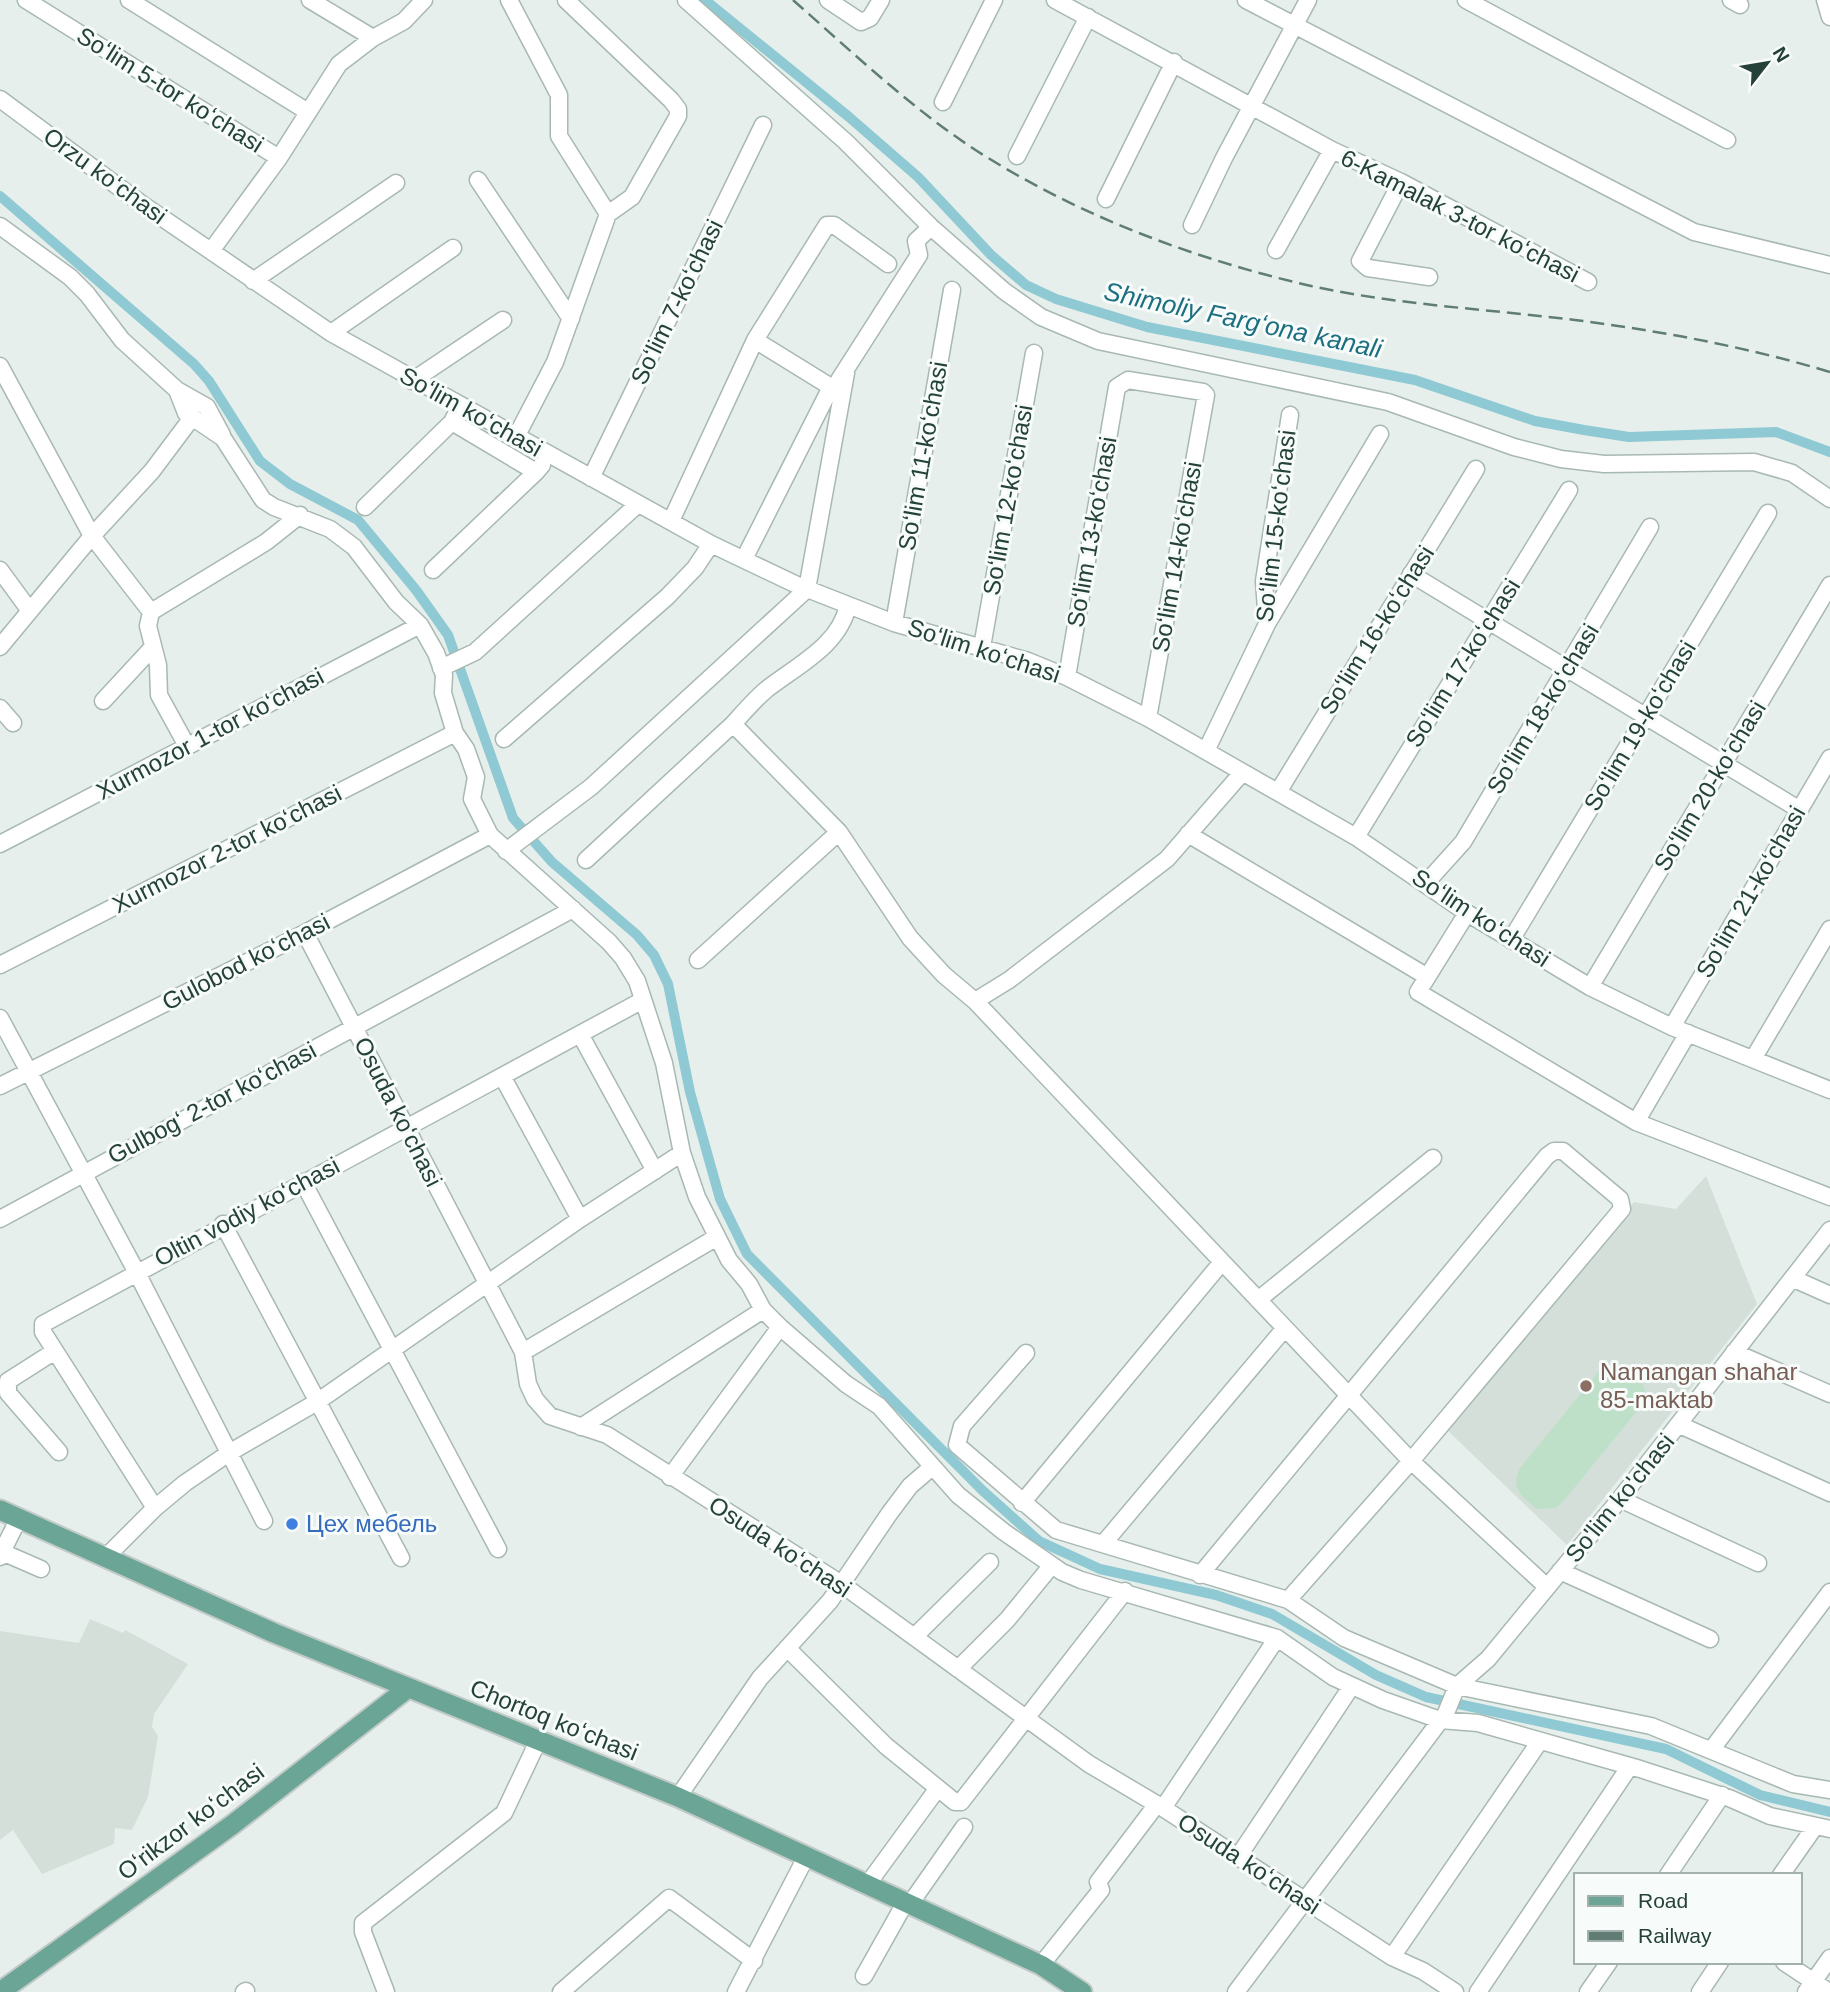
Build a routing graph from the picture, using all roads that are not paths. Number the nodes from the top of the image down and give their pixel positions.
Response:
1 (26, 0) edge
2 (129, 0) edge
3 (310, 0) edge
4 (424, 0) edge
5 (509, 0) edge
6 (566, 0) edge
7 (686, 0) edge
8 (828, 0) edge
9 (881, 0) edge
10 (994, 0) edge
11 (1055, 0) edge
12 (1246, 0) edge
13 (1308, 0) edge
14 (1466, 0) edge
15 (1828, 0) edge
16 (1088, 17) junction
17 (1830, 17) edge
18 (1296, 25) junction
19 (373, 38) junction
20 (1174, 62) junction
21 (0, 99) edge
22 (943, 102) dead end
23 (1253, 107) junction
24 (309, 112) junction
25 (763, 125) dead end
26 (1727, 140) dead end
27 (1332, 149) junction
28 (1017, 156) dead end
29 (279, 158) junction
30 (478, 180) dead end
31 (396, 183) dead end
32 (1401, 183) junction
33 (1105, 199) dead end
34 (608, 214) junction
35 (1192, 225) dead end
36 (0, 226) edge
37 (931, 227) junction
38 (453, 248) dead end
39 (1276, 250) dead end
40 (211, 251) junction
41 (888, 264) dead end
42 (1830, 265) edge
43 (1429, 277) dead end
44 (253, 281) junction
45 (1588, 282) dead end
46 (952, 290) dead end
47 (571, 318) junction
48 (503, 320) dead end
49 (331, 333) junction
50 (755, 340) junction
51 (1034, 353) dead end
52 (0, 366) edge
53 (846, 373) junction
54 (412, 381) junction
55 (831, 387) junction
56 (1117, 387) joint
57 (177, 390) junction
58 (460, 406) junction
59 (1290, 415) dead end
60 (191, 419) junction
61 (452, 422) junction
62 (1380, 434) dead end
63 (516, 437) junction
64 (223, 438) junction
65 (550, 455) junction
66 (1476, 469) dead end
67 (536, 472) junction
68 (591, 478) junction
69 (1569, 490) dead end
70 (1830, 499) edge
71 (638, 503) junction
72 (365, 507) dead end
73 (1768, 513) dead end
74 (300, 515) junction
75 (670, 521) junction
76 (1650, 527) dead end
77 (92, 536) junction
78 (711, 544) junction
79 (744, 559) junction
80 (0, 570) edge
81 (433, 570) dead end
82 (1411, 574) junction
83 (1830, 585) edge
84 (807, 589) junction
85 (848, 605) junction
86 (30, 611) junction
87 (151, 612) junction
88 (1489, 621) junction
89 (894, 623) junction
90 (420, 625) junction
91 (1267, 625) junction
92 (0, 647) edge
93 (153, 647) junction
94 (982, 647) junction
95 (449, 665) junction
96 (1566, 668) junction
97 (1067, 677) junction
98 (103, 701) dead end
99 (0, 708) edge
100 (1646, 716) junction
101 (1148, 718) junction
102 (13, 723) dead end
103 (733, 724) junction
104 (455, 733) junction
105 (504, 739) dead end
106 (187, 746) junction
107 (1206, 751) junction
108 (1830, 758) edge
109 (1723, 764) junction
110 (1242, 772) junction
111 (1278, 792) junction
112 (1800, 810) junction
113 (839, 832) junction
114 (490, 835) junction
115 (1188, 835) junction
116 (1356, 837) junction
117 (0, 844) edge
118 (509, 849) junction
119 (586, 860) dead end
120 (1426, 883) junction
121 (573, 909) junction
122 (1468, 913) junction
123 (1830, 929) edge
124 (305, 933) junction
125 (1511, 940) junction
126 (698, 960) dead end
127 (0, 965) edge
128 (1426, 976) junction
129 (1590, 987) junction
130 (643, 1000) junction
131 (975, 1001) junction
132 (0, 1018) edge
133 (354, 1027) junction
134 (1672, 1027) junction
135 (1688, 1033) junction
136 (580, 1034) junction
137 (1753, 1059) junction
138 (29, 1071) junction
139 (502, 1076) junction
140 (0, 1086) edge
141 (1830, 1090) edge
142 (1636, 1122) junction
143 (406, 1127) junction
144 (681, 1153) junction
145 (1433, 1158) dead end
146 (655, 1171) junction
147 (83, 1172) junction
148 (303, 1182) junction
149 (1830, 1197) edge
150 (0, 1219) edge
151 (580, 1219) junction
152 (223, 1224) junction
153 (1830, 1230) edge
154 (717, 1237) junction
155 (1222, 1262) junction
156 (136, 1271) junction
157 (1794, 1279) junction
158 (488, 1285) junction
159 (1830, 1295) edge
160 (1258, 1300) junction
161 (763, 1310) junction
162 (780, 1327) junction
163 (1285, 1328) junction
164 (55, 1351) junction
165 (392, 1352) junction
166 (523, 1352) junction
167 (1734, 1352) junction
168 (1026, 1353) dead end
169 (1830, 1394) edge
170 (1349, 1395) junction
171 (317, 1402) junction
172 (1680, 1424) junction
173 (581, 1427) junction
174 (59, 1452) dead end
175 (229, 1453) junction
176 (1411, 1461) junction
177 (932, 1467) junction
178 (670, 1477) junction
179 (1830, 1493) edge
180 (1620, 1499) junction
181 (1022, 1503) junction
182 (155, 1508) junction
183 (0, 1510) edge
184 (19, 1518) junction
185 (264, 1521) dead end
186 (1103, 1544) junction
187 (498, 1549) dead end
188 (1, 1554) edge
189 (107, 1556) junction
190 (401, 1558) dead end
191 (990, 1562) dead end
192 (1758, 1563) dead end
193 (1052, 1565) junction
194 (41, 1569) dead end
195 (1560, 1571) junction
196 (1200, 1575) junction
197 (839, 1583) junction
198 (1547, 1587) junction
199 (1125, 1591) junction
200 (1830, 1592) edge
201 (1288, 1600) junction
202 (914, 1637) junction
203 (1277, 1638) junction
204 (1710, 1639) dead end
205 (787, 1648) junction
206 (958, 1669) junction
207 (1351, 1687) junction
208 (408, 1688) junction
209 (1455, 1689) junction
210 (1026, 1717) junction
211 (1443, 1717) junction
212 (539, 1739) junction
213 (1540, 1741) junction
214 (1712, 1749) junction
215 (1630, 1766) junction
216 (938, 1788) junction
217 (1830, 1790) edge
218 (1722, 1796) junction
219 (678, 1797) junction
220 (1160, 1806) junction
221 (964, 1827) dead end
222 (1822, 1828) edge
223 (806, 1857) junction
224 (1238, 1857) junction
225 (1669, 1873) edge
226 (1783, 1873) edge
227 (867, 1885) junction
228 (1304, 1900) junction
229 (907, 1904) junction
230 (1392, 1957) junction
231 (1830, 1958) edge
232 (754, 1961) junction
233 (1608, 1964) edge
234 (1719, 1964) edge
235 (1786, 1964) edge
236 (1041, 1965) junction
237 (864, 1976) dead end
238 (1810, 1987) edge
239 (0, 1992) edge
240 (386, 1992) edge
241 (561, 1992) edge
242 (736, 1992) edge
243 (1082, 1992) edge
244 (1236, 1992) edge
245 (1455, 1992) edge
246 (1478, 1992) edge
247 (1588, 1992) edge
248 (1700, 1992) edge
249 (1829, 1992) edge

1 - 29 street, Soʻlim 5-tor koʻchasi
2 - 24 street
3 - 19 street
4 - 19 street
5 - 34 street
6 - 34 street
7 - 37 street
8 - 9 street
10 - 22 street
11 - 16 street, 6-Kamalak 3-tor koʻchasi
12 - 18 street
13 - 18 street
14 - 26 street
15 - 17 street
16 - 20 street, 6-Kamalak 3-tor koʻchasi
16 - 28 street
18 - 23 street
18 - 42 street
19 - 24 street
20 - 23 street, 6-Kamalak 3-tor koʻchasi
20 - 33 street
21 - 40 street, Orzu koʻchasi
23 - 27 street, 6-Kamalak 3-tor koʻchasi
23 - 35 street
24 - 29 street
25 - 68 street, Soʻlim 7-koʻchasi
27 - 32 street, 6-Kamalak 3-tor koʻchasi
27 - 39 street, 6-Kamalak 3-tor koʻchasi
29 - 40 street
30 - 47 street
31 - 44 street
32 - 43 street
32 - 45 street, 6-Kamalak 3-tor koʻchasi
34 - 47 street
36 - 57 street
37 - 53 street
37 - 70 street
38 - 49 street
40 - 44 street, Soʻlim koʻchasi
41 - 50 street
44 - 49 street, Soʻlim koʻchasi
46 - 89 street, Soʻlim 11-koʻchasi
47 - 63 street
48 - 54 street
49 - 54 street, Soʻlim koʻchasi
50 - 55 street
50 - 75 street
51 - 94 street, Soʻlim 12-koʻchasi
52 - 77 street
53 - 55 street
53 - 84 street
54 - 58 street, Soʻlim koʻchasi
55 - 79 street
56 - 97 street, Soʻlim 13-koʻchasi
56 - 101 street, Soʻlim 14-koʻchasi
57 - 60 street
57 - 64 street
58 - 61 street
58 - 63 street, Soʻlim koʻchasi
59 - 91 street, Soʻlim 15-koʻchasi
60 - 64 street
60 - 77 street
61 - 67 street
61 - 72 street
62 - 91 street
63 - 65 street, Soʻlim koʻchasi
64 - 74 street
65 - 67 street
65 - 68 street, Soʻlim koʻchasi
66 - 82 street, Soʻlim 16-koʻchasi
67 - 81 street
68 - 71 street, Soʻlim koʻchasi
69 - 88 street, Soʻlim 17-koʻchasi
71 - 75 street, Soʻlim koʻchasi
71 - 95 street
73 - 100 street, Soʻlim 19-koʻchasi
74 - 87 street
74 - 90 street
75 - 78 street, Soʻlim koʻchasi
76 - 96 street, Soʻlim 18-koʻchasi
77 - 86 street
77 - 87 street
78 - 79 street, Soʻlim koʻchasi
78 - 105 street
79 - 84 street, Soʻlim koʻchasi
80 - 86 street
82 - 88 street
82 - 111 street, Soʻlim 16-koʻchasi
83 - 109 street, Soʻlim 20-koʻchasi
84 - 85 street, Soʻlim koʻchasi
84 - 118 street
85 - 89 street, Soʻlim koʻchasi
85 - 103 street
86 - 92 street
87 - 93 street
88 - 96 street
88 - 116 street, Soʻlim 17-koʻchasi
89 - 94 street, Soʻlim koʻchasi
90 - 95 street
90 - 106 street, Xurmozor 1-tor koʻchasi
91 - 107 street, Soʻlim 15-koʻchasi
93 - 98 street
93 - 106 street
94 - 97 street, Soʻlim koʻchasi
95 - 104 street
96 - 100 street
96 - 120 street, Soʻlim 18-koʻchasi
97 - 101 street, Soʻlim koʻchasi
99 - 102 street
100 - 109 street
100 - 125 street, Soʻlim 19-koʻchasi
101 - 107 street, Soʻlim koʻchasi
103 - 113 street
103 - 119 street
104 - 114 street
104 - 127 street, Xurmozor 2-tor koʻchasi
106 - 117 street, Xurmozor 1-tor koʻchasi
107 - 110 street, Soʻlim koʻchasi
108 - 112 street, Soʻlim 21-koʻchasi
109 - 112 street
109 - 129 street, Soʻlim 20-koʻchasi
110 - 111 street, Soʻlim koʻchasi
110 - 115 street
111 - 116 street, Soʻlim koʻchasi
112 - 134 street, Soʻlim 21-koʻchasi
113 - 126 street
113 - 131 street
114 - 118 street
114 - 124 street, Gulobod koʻchasi
115 - 128 street
115 - 131 street
116 - 120 street, Soʻlim koʻchasi
118 - 121 street
120 - 122 street, Soʻlim koʻchasi
121 - 130 street
121 - 133 street, Gulbogʻ 2-tor koʻchasi
122 - 125 street, Soʻlim koʻchasi
122 - 128 street
123 - 137 street
124 - 133 street, Osuda koʻchasi
124 - 138 street, Gulobod koʻchasi
125 - 129 street, Soʻlim koʻchasi
128 - 142 street
129 - 134 street, Soʻlim koʻchasi
130 - 136 street, Oltin vodiy koʻchasi
130 - 144 street
131 - 155 street
132 - 138 street
133 - 143 street, Osuda koʻchasi
133 - 147 street, Gulbogʻ 2-tor koʻchasi
134 - 135 street, Soʻlim koʻchasi
135 - 137 street, Soʻlim koʻchasi
135 - 142 street
136 - 139 street, Oltin vodiy koʻchasi
136 - 146 street
137 - 141 street, Soʻlim koʻchasi
138 - 140 street, Gulobod koʻchasi
138 - 147 street
139 - 143 street, Oltin vodiy koʻchasi
139 - 151 street
142 - 149 street
143 - 148 street, Oltin vodiy koʻchasi
143 - 158 street, Osuda koʻchasi
144 - 146 street
144 - 154 street
145 - 160 street
146 - 151 street
147 - 150 street, Gulbogʻ 2-tor koʻchasi
147 - 156 street
148 - 152 street, Oltin vodiy koʻchasi
148 - 165 street
151 - 158 street
152 - 156 street, Oltin vodiy koʻchasi
152 - 171 street
153 - 157 street, So'lim ko'chasi
154 - 161 street
154 - 166 street
155 - 160 street
155 - 181 street
156 - 164 street, Oltin vodiy koʻchasi
156 - 175 street
157 - 159 street
157 - 167 street, So'lim ko'chasi
158 - 165 street
158 - 166 street, Osuda koʻchasi
160 - 163 street
161 - 162 street
161 - 173 street
162 - 177 street
162 - 178 street
163 - 170 street
163 - 186 street
164 - 174 street
164 - 182 street, Oltin vodiy koʻchasi
165 - 171 street
165 - 187 street
166 - 173 street, Osuda koʻchasi
167 - 169 street
167 - 172 street, So'lim ko'chasi
168 - 181 street
170 - 176 street
170 - 176 street
170 - 196 street
171 - 175 street
171 - 190 street
172 - 179 street
172 - 180 street, So'lim ko'chasi
173 - 178 street, Osuda koʻchasi
175 - 182 street
175 - 185 street
176 - 198 street
176 - 201 street
177 - 193 street
177 - 197 street
178 - 197 street, Osuda koʻchasi
180 - 192 street
180 - 195 street, So'lim ko'chasi
181 - 186 street
182 - 189 street
183 - 184 main road, Chortoq koʻchasi
184 - 188 street
184 - 189 main road, Chortoq koʻchasi
186 - 196 street
188 - 194 street
189 - 208 main road, Chortoq koʻchasi
191 - 202 street
193 - 199 street
193 - 206 street
195 - 198 street, So'lim ko'chasi
195 - 204 street
196 - 201 street
197 - 202 street, Osuda koʻchasi
197 - 205 street
198 - 209 street, So'lim ko'chasi
199 - 203 street
199 - 210 street
200 - 214 street
201 - 209 street
202 - 206 street, Osuda koʻchasi
203 - 207 street
203 - 220 street
205 - 216 street
205 - 219 street
206 - 210 street, Osuda koʻchasi
207 - 211 street
207 - 224 street
208 - 212 main road, Chortoq koʻchasi
208 - 239 main road, Oʻrikzor koʻchasi
209 - 211 street
209 - 214 street
210 - 216 street
210 - 220 street, Osuda koʻchasi
211 - 213 street
211 - 228 street
212 - 219 main road, Chortoq koʻchasi
212 - 240 street
213 - 215 street
213 - 230 street
214 - 217 street
215 - 218 street
215 - 246 street
216 - 227 street
218 - 222 street
218 - 225 street
219 - 223 main road, Chortoq koʻchasi
220 - 224 street, Osuda koʻchasi
220 - 236 street
221 - 229 street
222 - 226 street
223 - 227 main road, Chortoq koʻchasi
223 - 232 street
224 - 228 street, Osuda koʻchasi
227 - 229 main road, Chortoq koʻchasi
228 - 230 street, Osuda koʻchasi
228 - 244 street
229 - 236 main road, Chortoq koʻchasi
229 - 237 street
230 - 245 street, Osuda koʻchasi
231 - 238 street
232 - 241 street
232 - 242 street
233 - 247 street
234 - 248 street
235 - 238 street
236 - 243 main road, Chortoq koʻchasi
238 - 249 street

